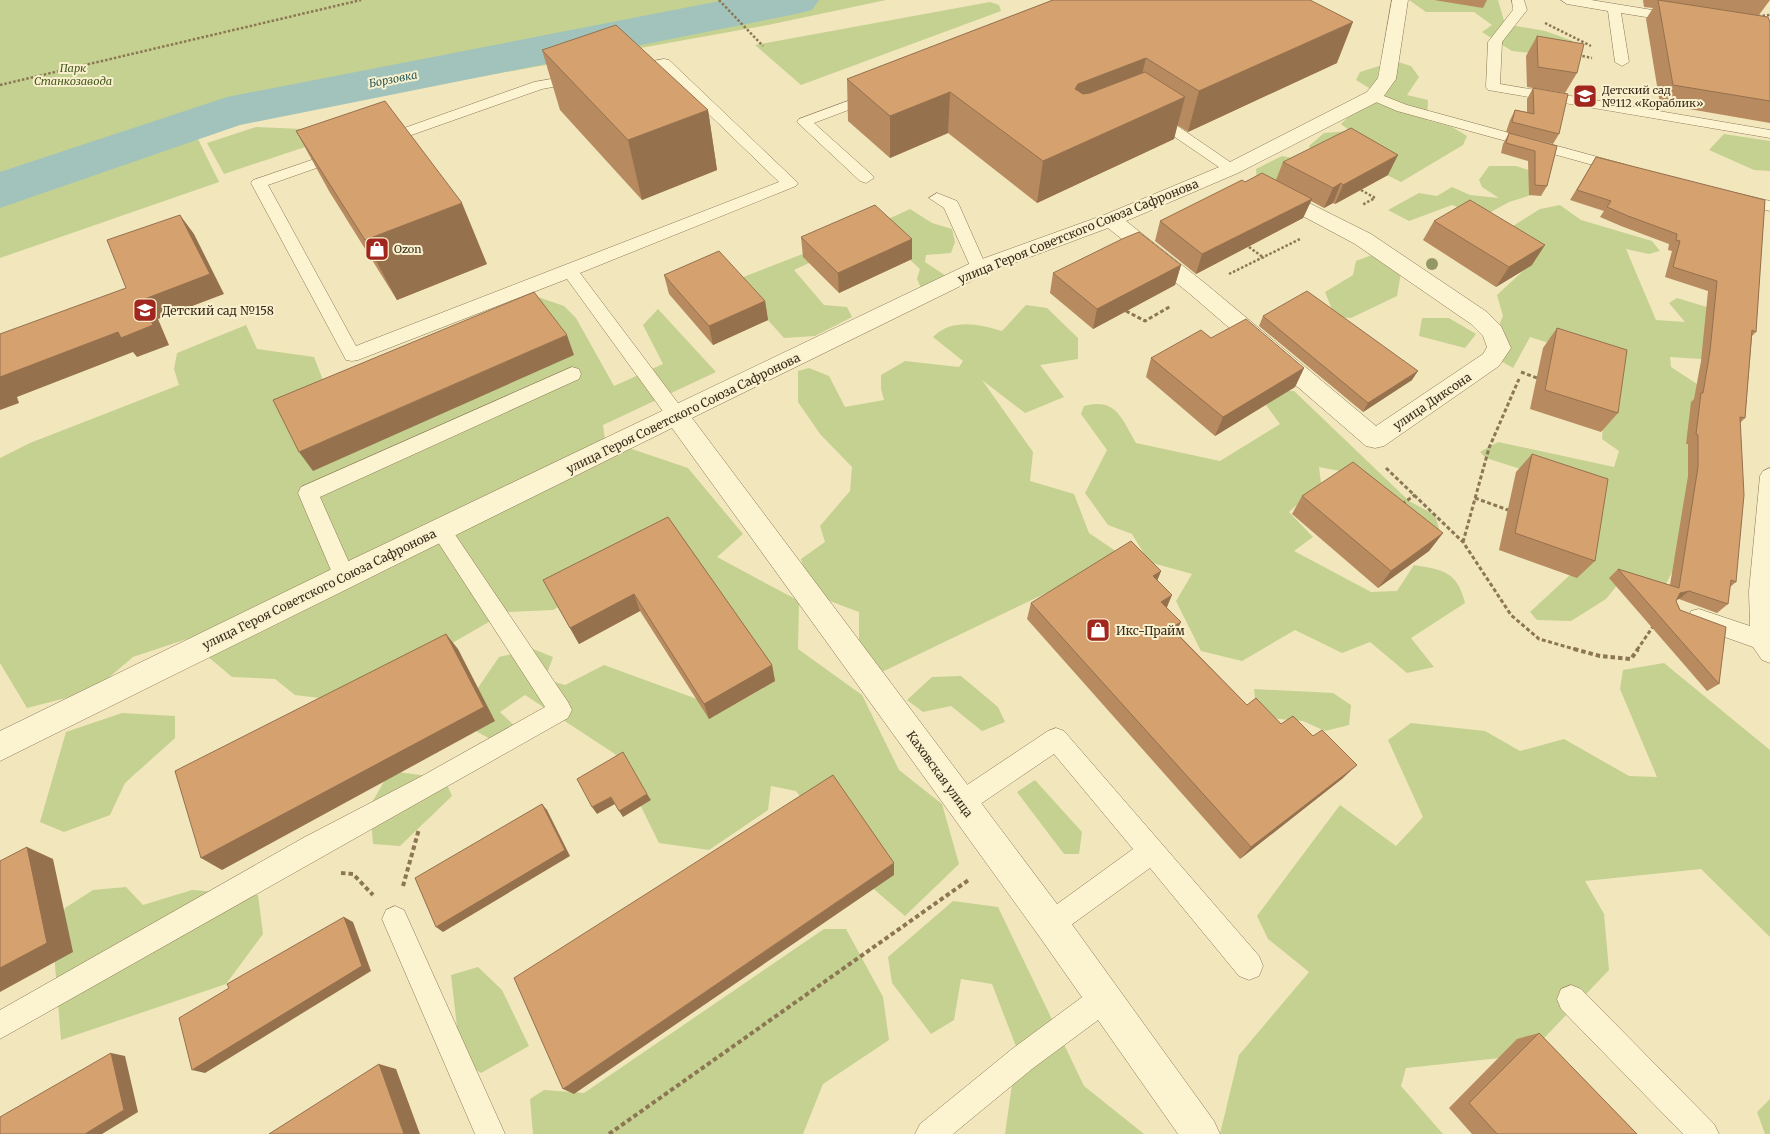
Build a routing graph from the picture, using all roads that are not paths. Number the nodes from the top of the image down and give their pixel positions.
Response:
1 (1400, 0) edge
2 (1567, 0) edge
3 (1519, 5) edge
4 (1614, 8) junction
5 (1692, 21) edge
6 (1622, 62) road end
7 (616, 72) edge
8 (597, 75) edge
9 (886, 90) edge
10 (1374, 96) junction
11 (1137, 105) edge
12 (1770, 134) edge
13 (1231, 170) junction
14 (1636, 172) edge
15 (866, 178) dead end
16 (1726, 195) edge
17 (937, 198) dead end
18 (1770, 206) edge
19 (1111, 220) junction
20 (979, 268) junction
21 (570, 271) junction
22 (572, 374) dead end
23 (677, 416) junction
24 (1770, 476) edge
25 (441, 530) junction
26 (344, 576) junction
27 (1678, 610) edge
28 (1765, 647) edge
29 (0, 747) edge
30 (961, 803) junction
31 (1151, 852) junction
32 (395, 919) road end
33 (1051, 924) junction
34 (1249, 966) dead end
35 (1103, 998) junction
36 (1571, 998) dead end
37 (0, 1025) edge
38 (490, 1134) edge
39 (930, 1134) edge
40 (1201, 1134) edge
41 (1704, 1134) edge

1 - 10 street
2 - 4 lane
3 - 12 lane
4 - 5 lane
4 - 6 lane
7 - 21 lane
8 - 21 lane
9 - 15 lane
10 - 13 street, улица Героя Советского Союза Сафронова
10 - 14 lane
11 - 13 lane
13 - 19 street, улица Героя Советского Союза Сафронова
13 - 19 street, улица Диксона
16 - 18 lane
17 - 20 lane
19 - 20 street, улица Героя Советского Союза Сафронова
20 - 23 street, улица Героя Советского Союза Сафронова
21 - 23 lane
22 - 26 lane
23 - 25 street, улица Героя Советского Союза Сафронова
23 - 30 street, Каховская улица
24 - 28 lane
25 - 26 street, улица Героя Советского Союза Сафронова
25 - 37 lane
26 - 29 street, улица Героя Советского Союза Сафронова
27 - 28 lane
30 - 31 lane
30 - 33 street, Каховская улица
31 - 33 lane
31 - 34 lane
32 - 38 lane
33 - 35 street, Каховская улица
35 - 39 lane
35 - 40 street, Каховская улица
36 - 41 lane

